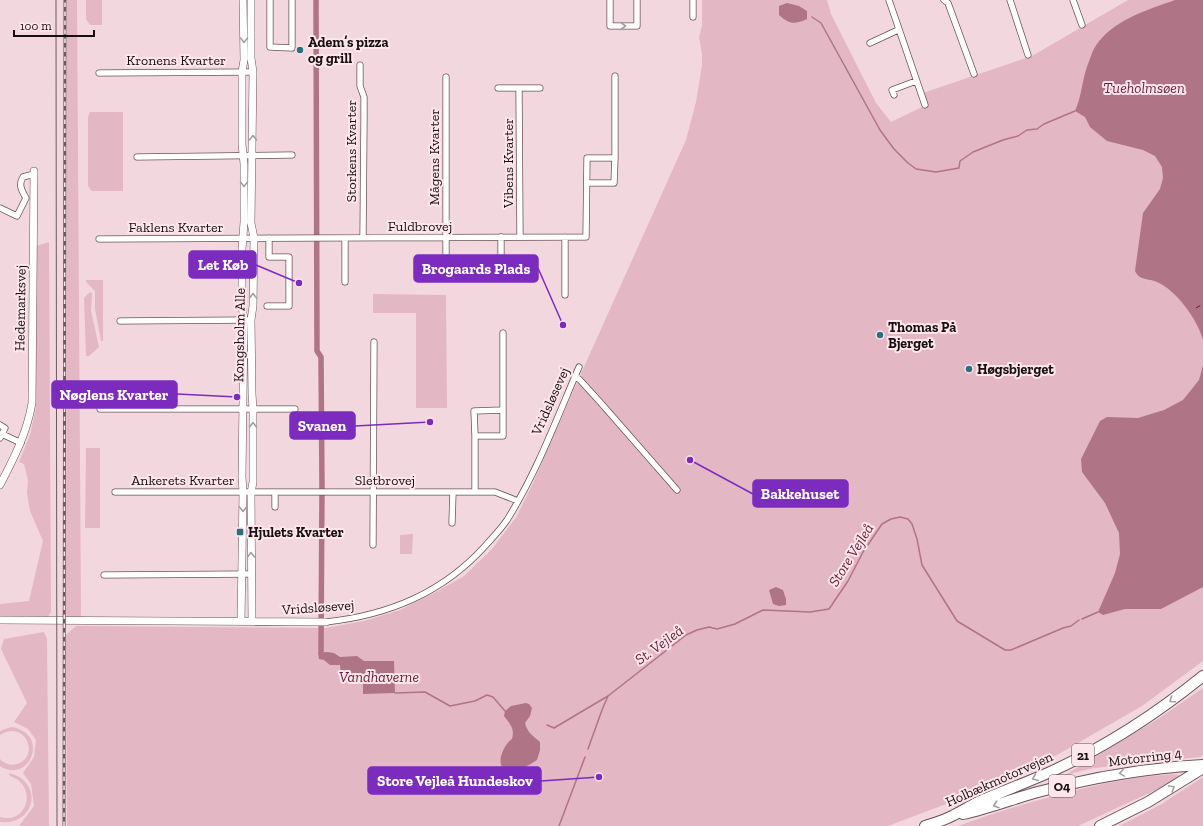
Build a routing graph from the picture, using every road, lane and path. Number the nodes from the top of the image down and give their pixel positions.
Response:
1 (243, 0) edge
2 (251, 0) edge
3 (270, 0) edge
4 (610, 0) edge
5 (637, 0) edge
6 (693, 0) edge
7 (889, 0) edge
8 (944, 0) edge
9 (1010, 0) edge
10 (1073, 0) edge
11 (292, 1) dead end
12 (693, 17) dead end
13 (1082, 25) dead end
14 (898, 30) junction
15 (870, 43) dead end
16 (1028, 55) dead end
17 (360, 65) dead end
18 (242, 72) junction
19 (253, 72) junction
20 (99, 73) dead end
21 (974, 74) dead end
22 (615, 76) dead end
23 (446, 77) dead end
24 (916, 81) junction
25 (498, 88) dead end
26 (519, 88) junction
27 (540, 88) dead end
28 (894, 95) dead end
29 (925, 105) dead end
30 (243, 155) junction
31 (252, 155) junction
32 (292, 155) dead end
33 (137, 157) dead end
34 (615, 158) junction
35 (34, 172) joint
36 (587, 183) junction
37 (0, 208) edge
38 (501, 237) junction
39 (520, 237) junction
40 (565, 237) junction
41 (254, 238) junction
42 (269, 238) junction
43 (345, 238) junction
44 (363, 238) junction
45 (447, 238) junction
46 (99, 239) dead end
47 (242, 239) junction
48 (501, 272) dead end
49 (446, 275) dead end
50 (345, 282) dead end
51 (565, 296) dead end
52 (267, 306) dead end
53 (248, 320) junction
54 (120, 321) dead end
55 (503, 333) dead end
56 (374, 342) dead end
57 (579, 367) dead end
58 (575, 376) junction
59 (100, 409) dead end
60 (242, 409) junction
61 (253, 409) junction
62 (295, 409) dead end
63 (503, 410) junction
64 (0, 425) edge
65 (1, 436) edge
66 (475, 436) junction
67 (21, 443) junction
68 (0, 485) edge
69 (678, 490) dead end
70 (115, 492) dead end
71 (247, 492) junction
72 (374, 492) junction
73 (453, 492) junction
74 (475, 492) junction
75 (275, 493) junction
76 (518, 501) junction
77 (275, 507) dead end
78 (452, 523) dead end
79 (373, 545) dead end
80 (251, 574) junction
81 (104, 575) dead end
82 (243, 575) junction
83 (0, 620) edge
84 (242, 622) junction
85 (252, 622) junction
86 (326, 622) joint
87 (1203, 676) edge
88 (1203, 765) edge
89 (1203, 768) edge
90 (953, 816) junction
91 (925, 826) edge
92 (1100, 826) edge

1 -> 18 street, Kongsholm Alle
2 - 19 street, Kongsholm Alle
3 - 11 street
4 -> 5 street
6 - 12 street
7 - 14 street
8 - 21 street
9 - 16 street
10 - 13 street
14 - 15 street
14 - 24 street
17 - 44 street, Storkens Kvarter
18 - 19 street, Kronens Kvarter
18 - 20 street, Kronens Kvarter
18 - 30 street, Kongsholm Alle
31 -> 19 street, Kongsholm Alle
22 - 34 street
23 - 45 street, Mågens Kvarter
24 - 28 street
24 - 29 street
25 - 26 street
26 - 27 street
26 - 39 street, Vibens Kvarter
30 - 31 street
30 - 33 street
30 -> 47 street, Kongsholm Alle
31 - 32 street
31 - 41 street, Kongsholm Alle
34 - 36 street
34 - 36 street
35 - 37 street
35 - 67 street, Hedemarksvej
36 - 40 street, Fuldbrovej
38 - 39 street, Fuldbrovej
38 - 45 street, Fuldbrovej
38 - 48 street
39 - 40 street, Fuldbrovej
40 - 51 street
41 - 42 street, Fuldbrovej
41 - 47 street, Faklens Kvarter
53 -> 41 street, Kongsholm Alle
42 - 43 street, Fuldbrovej
42 - 52 street
43 - 44 street, Fuldbrovej
43 - 50 street
44 - 45 street, Fuldbrovej
45 - 49 street, Mågens Kvarter
46 - 47 street, Faklens Kvarter
47 - 53 street, Kongsholm Alle
53 - 54 street
53 - 60 street, Kongsholm Alle
53 - 61 street, Kongsholm Alle
55 - 63 street
56 - 72 street
57 - 58 street, Vridsløsevej
58 - 69 street
58 - 76 street, Vridsløsevej
59 - 60 street
60 - 61 street
60 - 71 street, Kongsholm Alle
61 - 62 street
71 -> 61 street, Kongsholm Alle
63 - 66 street
63 - 66 street
64 - 65 street
65 - 67 street
66 - 74 street
67 - 68 street, Hedemarksvej
70 - 71 street, Ankerets Kvarter
71 - 75 street, Sletbrovej
80 -> 71 street, Kongsholm Alle
71 -> 82 street, Kongsholm Alle
72 - 73 street, Sletbrovej
72 - 75 street, Sletbrovej
72 - 79 street
73 - 74 street, Sletbrovej
73 - 78 street
74 - 76 street, Sletbrovej
75 - 77 street
76 - 86 street, Vridsløsevej
80 - 82 street
80 - 85 street, Kongsholm Alle
81 - 82 street
82 - 84 street, Kongsholm Alle
83 - 84 street, Vridsløsevej
84 - 85 street, Vridsløsevej
85 - 86 street, Vridsløsevej
87 -> 90 highway, Holbækmotorvejen / 21
88 -> 90 highway, Motorring 4 / O4
92 -> 89 highway
90 - 91 highway, Holbækmotorvejen / 21

